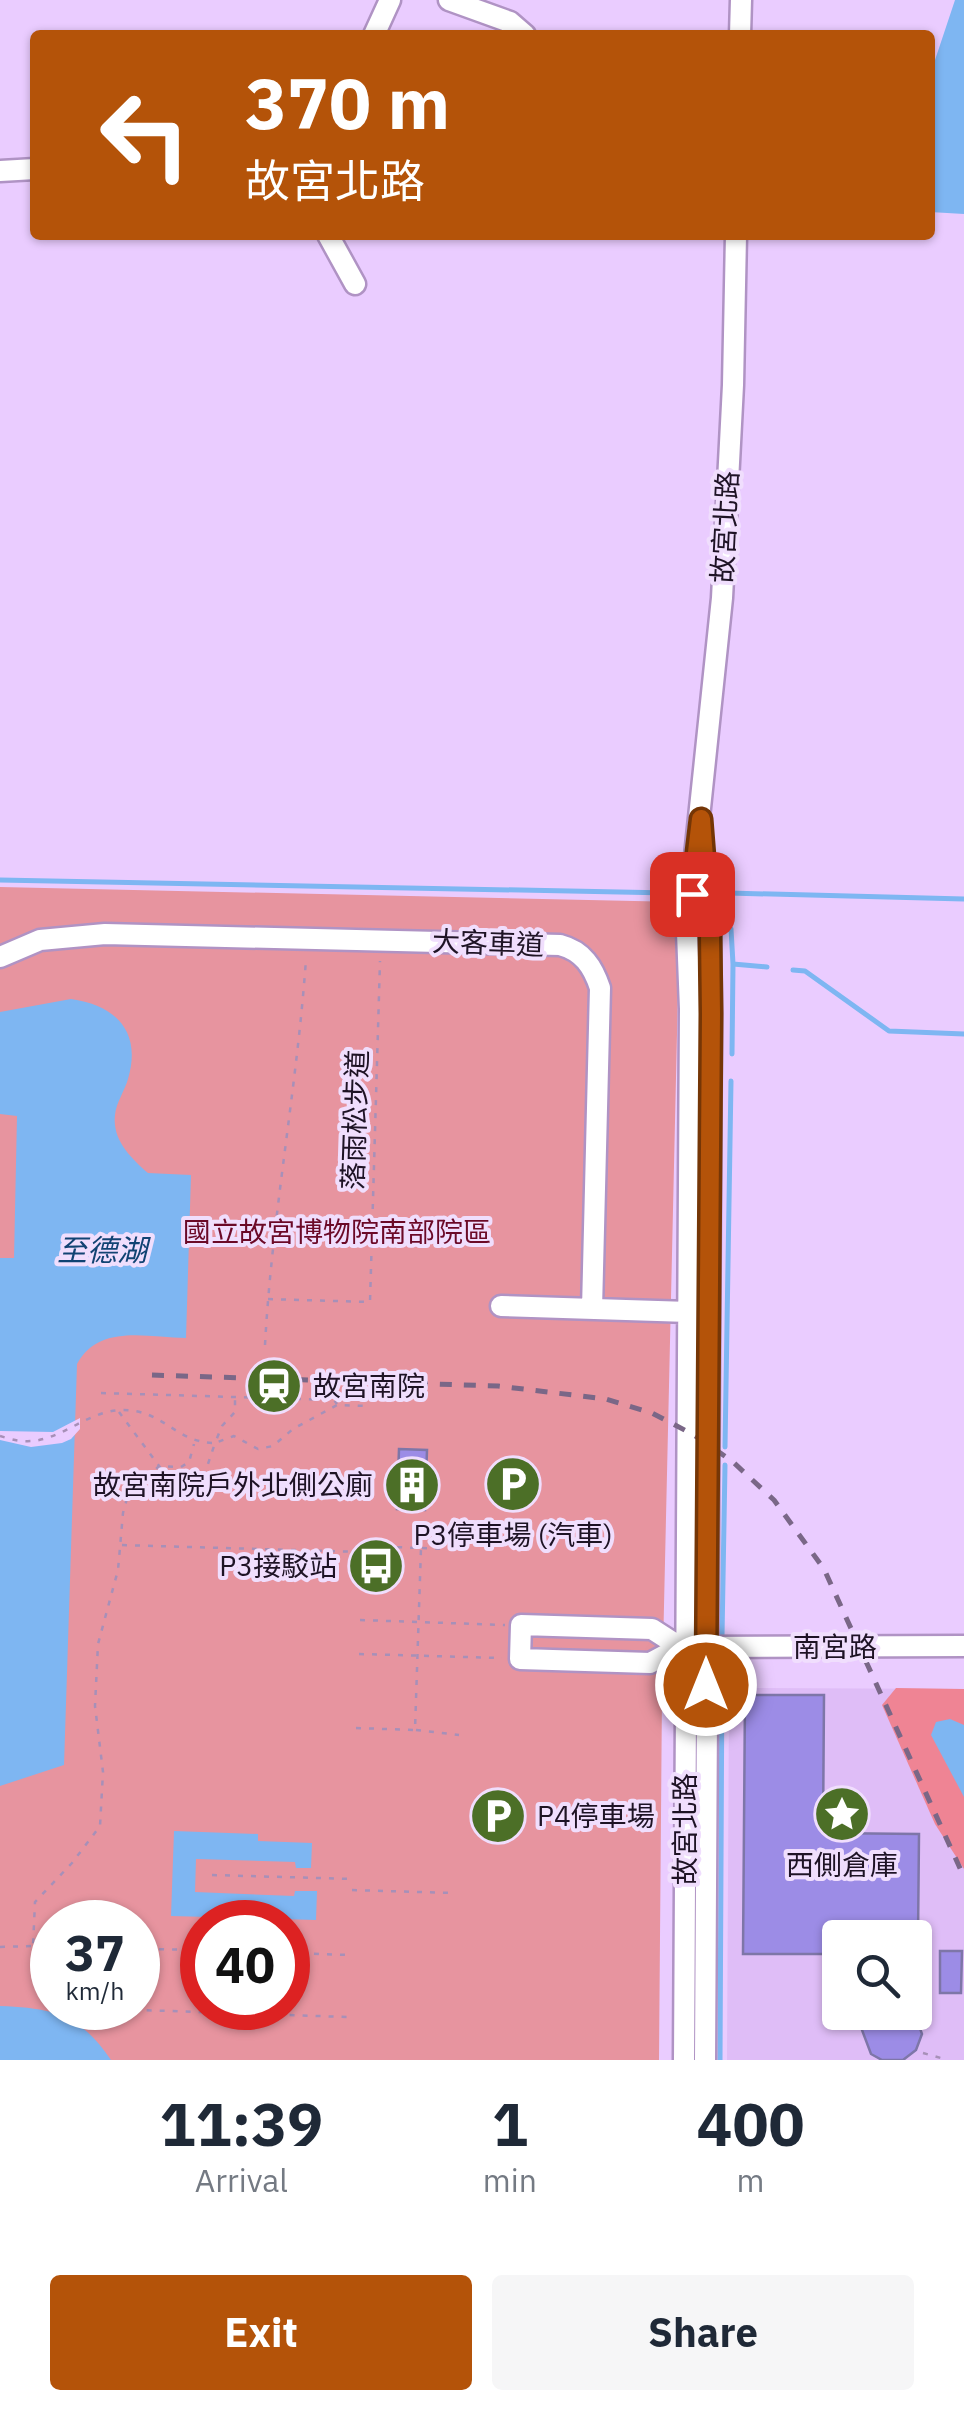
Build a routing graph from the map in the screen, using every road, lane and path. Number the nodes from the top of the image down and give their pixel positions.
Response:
1 (390, 0) edge
2 (449, 0) edge
3 (741, 0) edge
4 (376, 30) edge
5 (519, 30) edge
6 (740, 30) edge
7 (30, 168) edge
8 (0, 171) edge
9 (331, 240) edge
10 (736, 240) edge
11 (356, 284) dead end
12 (701, 819) junction
13 (308, 938) junction
14 (381, 940) junction
15 (0, 957) edge
16 (268, 1298) junction
17 (501, 1306) dead end
18 (592, 1309) junction
19 (688, 1312) junction
20 (266, 1344) dead end
21 (101, 1393) dead end
22 (235, 1397) junction
23 (337, 1406) junction
24 (366, 1406) dead end
25 (118, 1410) junction
26 (0, 1436) edge
27 (194, 1443) junction
28 (215, 1443) junction
29 (158, 1466) junction
30 (169, 1479) junction
31 (146, 1480) junction
32 (120, 1545) junction
33 (362, 1546) dead end
34 (420, 1548) junction
35 (448, 1549) dead end
36 (362, 1552) dead end
37 (360, 1620) dead end
38 (418, 1622) junction
39 (521, 1625) junction
40 (691, 1647) junction
41 (963, 1648) edge
42 (359, 1654) dead end
43 (417, 1656) junction
44 (520, 1658) junction
45 (356, 1728) dead end
46 (415, 1730) junction
47 (459, 1735) dead end
48 (212, 1875) dead end
49 (352, 1880) dead end
50 (352, 1890) dead end
51 (454, 1894) dead end
52 (37, 1900) edge
53 (30, 1946) edge
54 (0, 1947) edge
55 (310, 1954) edge
56 (349, 1955) dead end
57 (160, 2011) edge
58 (347, 2017) dead end
59 (923, 2053) dead end
60 (684, 2060) edge
61 (705, 2060) edge
62 (948, 2060) edge

1 - 4 street
2 - 5 street
3 - 6 street
7 - 8 street
9 - 11 street
10 - 12 street, 故宮北路
12 - 19 street, 故宮北路
12 - 40 street, 故宮北路
13 - 14 street, 大客車道
13 - 15 street, 大客車道
13 - 16 path
14 - 16 path, 落雨松步道
14 - 18 street, 大客車道
16 - 20 path
17 - 18 street
18 - 19 street
19 - 40 street, 故宮北路
21 - 22 path
22 - 23 path
22 - 28 path
23 - 24 path
23 - 28 path
25 - 26 path
25 - 27 path
25 - 29 path
27 - 28 path
27 - 29 path
28 - 30 path
29 - 30 path
29 - 31 path
30 - 31 path
31 - 32 path
32 - 36 path
32 - 52 path
33 - 34 path
34 - 35 path
34 - 38 path
37 - 38 path
38 - 39 path
38 - 43 path
39 - 40 street
39 - 44 street
40 - 41 street, 南宮路
40 - 44 street
40 - 60 street, 故宮北路
40 - 61 street, 故宮北路
42 - 43 path
43 - 44 path
43 - 46 path
45 - 46 path
46 - 47 path
48 - 49 path
50 - 51 path
53 - 54 path
55 - 56 path
57 - 58 path
59 - 62 path

